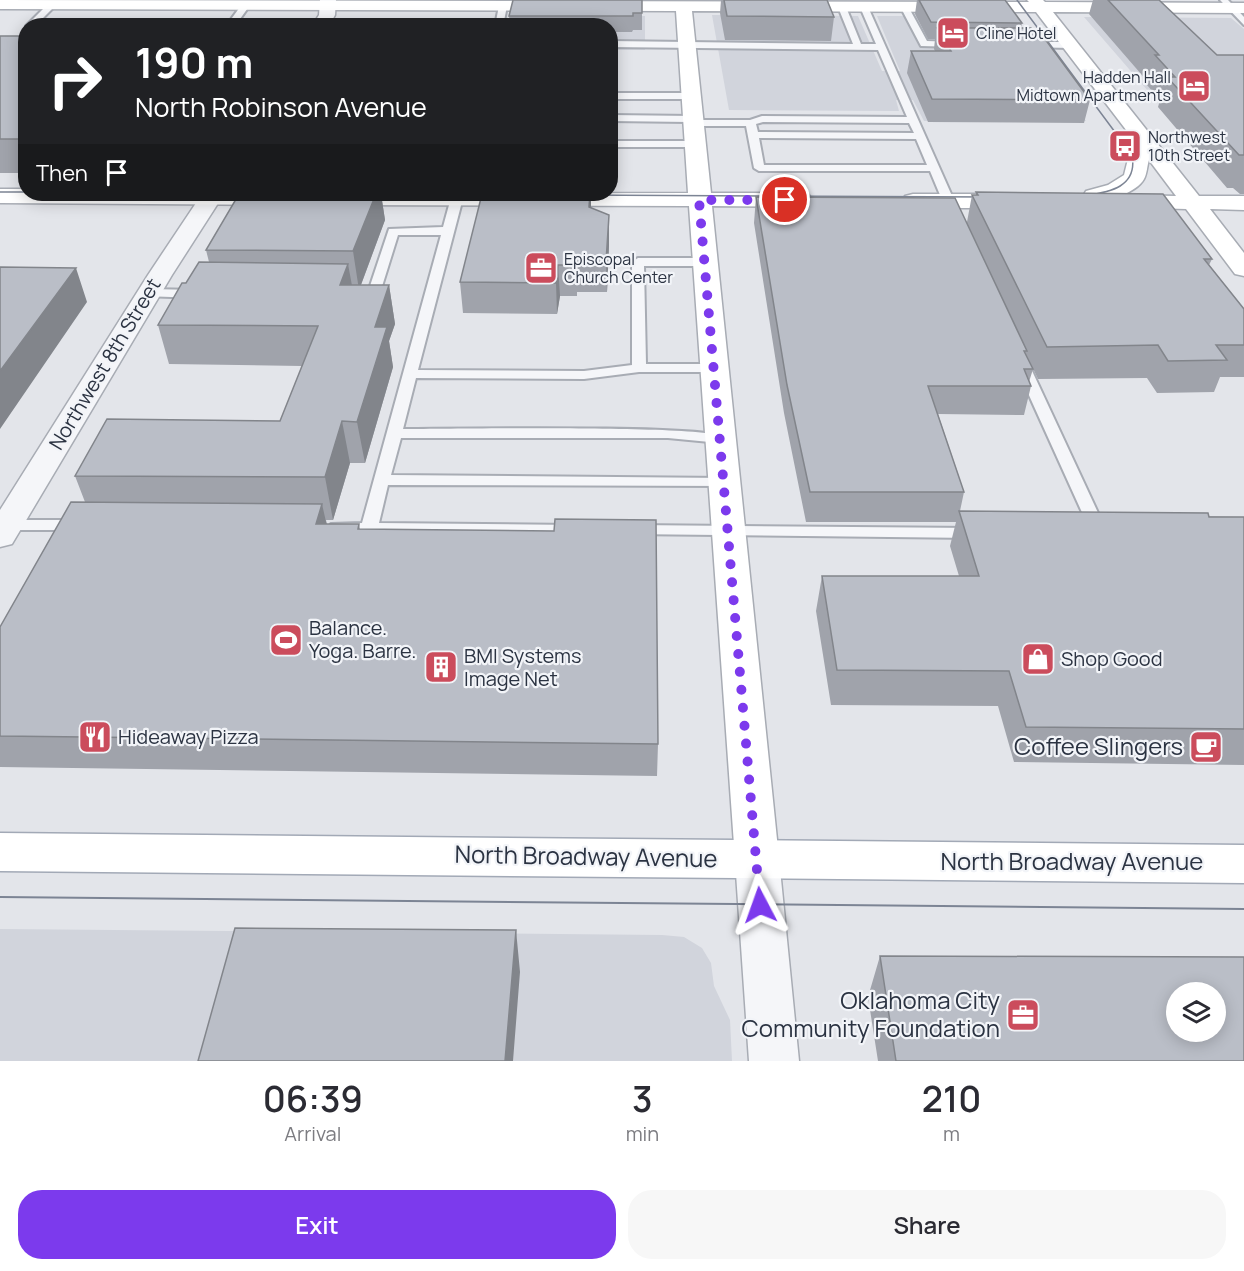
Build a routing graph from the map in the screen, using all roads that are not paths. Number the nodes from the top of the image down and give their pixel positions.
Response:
1 (328, 3) edge
2 (683, 3) edge
3 (0, 4) edge
4 (1038, 4) edge
5 (52, 5) junction
6 (246, 5) junction
7 (503, 6) junction
8 (1233, 6) edge
9 (842, 7) junction
10 (864, 7) junction
11 (905, 8) junction
12 (38, 18) edge
13 (236, 18) edge
14 (325, 18) edge
15 (501, 18) edge
16 (1244, 22) edge
17 (618, 44) edge
18 (687, 45) junction
19 (968, 45) edge
20 (1023, 45) edge
21 (1070, 45) junction
22 (858, 47) junction
23 (881, 47) junction
24 (618, 98) edge
25 (618, 118) edge
26 (693, 120) junction
27 (912, 120) junction
28 (751, 123) junction
29 (753, 135) junction
30 (919, 136) junction
31 (1143, 139) junction
32 (618, 142) edge
33 (933, 168) junction
34 (0, 196) edge
35 (18, 196) edge
36 (618, 199) edge
37 (699, 200) junction
38 (820, 200) edge
39 (208, 201) edge
40 (457, 201) edge
41 (889, 201) edge
42 (947, 201) junction
43 (1034, 201) edge
44 (1192, 203) junction
45 (1244, 203) edge
46 (960, 227) edge
47 (449, 231) junction
48 (704, 262) junction
49 (1244, 269) edge
50 (148, 293) junction
51 (207, 294) edge
52 (349, 296) edge
53 (1015, 348) edge
54 (639, 368) junction
55 (714, 368) junction
56 (410, 374) junction
57 (395, 432) junction
58 (720, 438) junction
59 (382, 480) junction
60 (725, 483) junction
61 (100, 525) edge
62 (2, 528) edge
63 (322, 528) edge
64 (369, 528) junction
65 (590, 530) edge
66 (613, 530) edge
67 (729, 531) junction
68 (988, 533) edge
69 (1078, 534) edge
70 (0, 852) edge
71 (756, 859) junction
72 (1244, 864) edge
73 (774, 1061) edge

1 - 6 street
1 - 7 street
1 - 14 street
2 - 7 street
2 - 9 street
2 - 18 street
3 - 5 street
4 - 8 street
4 - 11 street
4 - 21 street
5 - 6 street
5 - 12 lane
6 - 13 lane
7 - 15 lane
8 - 16 lane
9 - 10 street
9 - 22 lane
10 - 11 street
10 - 23 lane
11 - 19 lane
17 - 18 lane
18 - 22 lane
18 - 26 street
20 - 21 lane
21 - 31 street
22 - 23 lane
23 - 27 lane
24 - 26 lane
25 - 26 lane
26 - 28 lane
26 - 32 lane
26 - 37 street
27 - 28 lane
27 - 30 lane
28 - 29 lane
29 - 30 lane
29 - 33 lane
30 - 33 lane
31 - 44 street
31 - 44 street
33 - 42 lane
34 - 35 street
36 - 37 street
37 - 38 street
37 - 48 street
39 - 50 street, Northwest 8th Street
40 - 47 lane
41 - 42 street
42 - 43 street
42 - 46 lane
44 - 45 street
44 - 49 street
47 - 52 lane
47 - 56 lane
48 - 54 lane
48 - 55 street
50 - 51 lane
50 - 62 street, Northwest 8th Street
53 - 69 lane
54 - 55 lane
54 - 56 lane
55 - 58 street
56 - 57 lane
57 - 58 lane
57 - 59 lane
58 - 60 street
59 - 60 lane
59 - 64 lane
60 - 67 street
61 - 62 lane
63 - 64 lane
64 - 65 lane
66 - 67 lane
67 - 68 lane
67 - 71 street
70 - 71 street, North Broadway Avenue
71 - 72 street, North Broadway Avenue
71 - 73 street

